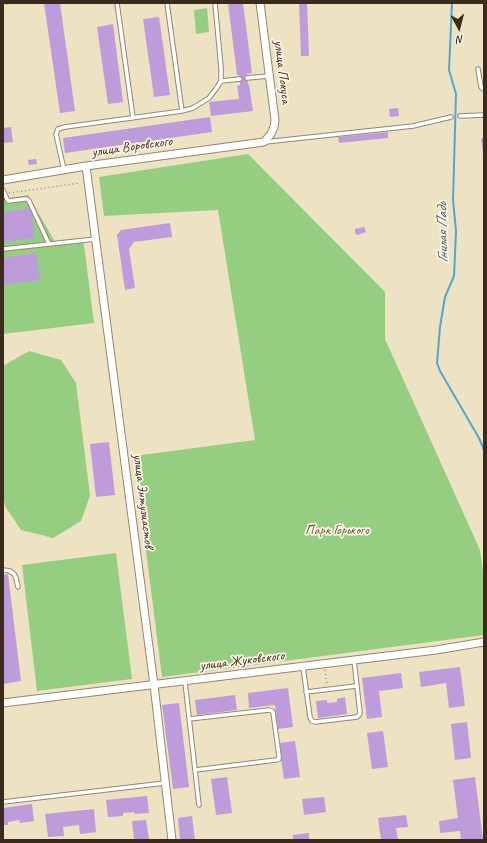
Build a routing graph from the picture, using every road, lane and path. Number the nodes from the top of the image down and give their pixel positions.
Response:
1 (9, 3) edge
2 (117, 3) edge
3 (167, 3) edge
4 (215, 3) edge
5 (260, 3) edge
6 (3, 6) edge
7 (478, 69) dead end
8 (269, 76) junction
9 (247, 78) dead end
10 (240, 79) dead end
11 (221, 81) junction
12 (484, 89) edge
13 (182, 111) junction
14 (484, 115) edge
15 (460, 116) dead end
16 (451, 117) dead end
17 (132, 118) junction
18 (264, 142) junction
19 (86, 166) junction
20 (64, 171) junction
21 (3, 180) edge
22 (88, 182) junction
23 (3, 192) edge
24 (96, 239) junction
25 (49, 244) junction
26 (3, 249) edge
27 (3, 570) edge
28 (18, 587) dead end
29 (484, 642) edge
30 (354, 660) junction
31 (325, 664) junction
32 (303, 667) junction
33 (185, 682) junction
34 (154, 685) junction
35 (356, 686) junction
36 (328, 690) junction
37 (306, 692) junction
38 (3, 703) edge
39 (189, 719) junction
40 (195, 770) junction
41 (166, 783) junction
42 (3, 802) edge
43 (199, 805) dead end
44 (172, 840) edge

1 - 6 path
2 - 17 lane
3 - 13 lane
4 - 11 lane
5 - 8 street, улица Покуса
7 - 12 lane
8 - 9 lane
8 - 18 street, улица Покуса
10 - 11 lane
11 - 13 lane
13 - 17 lane
14 - 15 lane
16 - 18 lane
17 - 20 lane
18 - 19 street, улица Воровского
19 - 20 street, улица Воровского
19 - 22 street, улица Энтузиастов
20 - 21 street, улица Воровского
22 - 23 path
22 - 24 street, улица Энтузиастов
23 - 25 lane
24 - 25 lane
24 - 34 street, улица Энтузиастов
25 - 26 lane
27 - 28 lane
29 - 30 street, улица Жуковского
30 - 31 street, улица Жуковского
30 - 35 lane
31 - 32 street, улица Жуковского
31 - 36 path
32 - 33 street, улица Жуковского
32 - 37 lane
33 - 34 street, улица Жуковского
33 - 39 lane
34 - 38 street, улица Жуковского
34 - 41 street, улица Энтузиастов
35 - 36 lane
35 - 37 lane
36 - 37 lane
39 - 40 lane
39 - 40 lane
40 - 43 lane
41 - 42 lane
41 - 44 street, улица Энтузиастов

